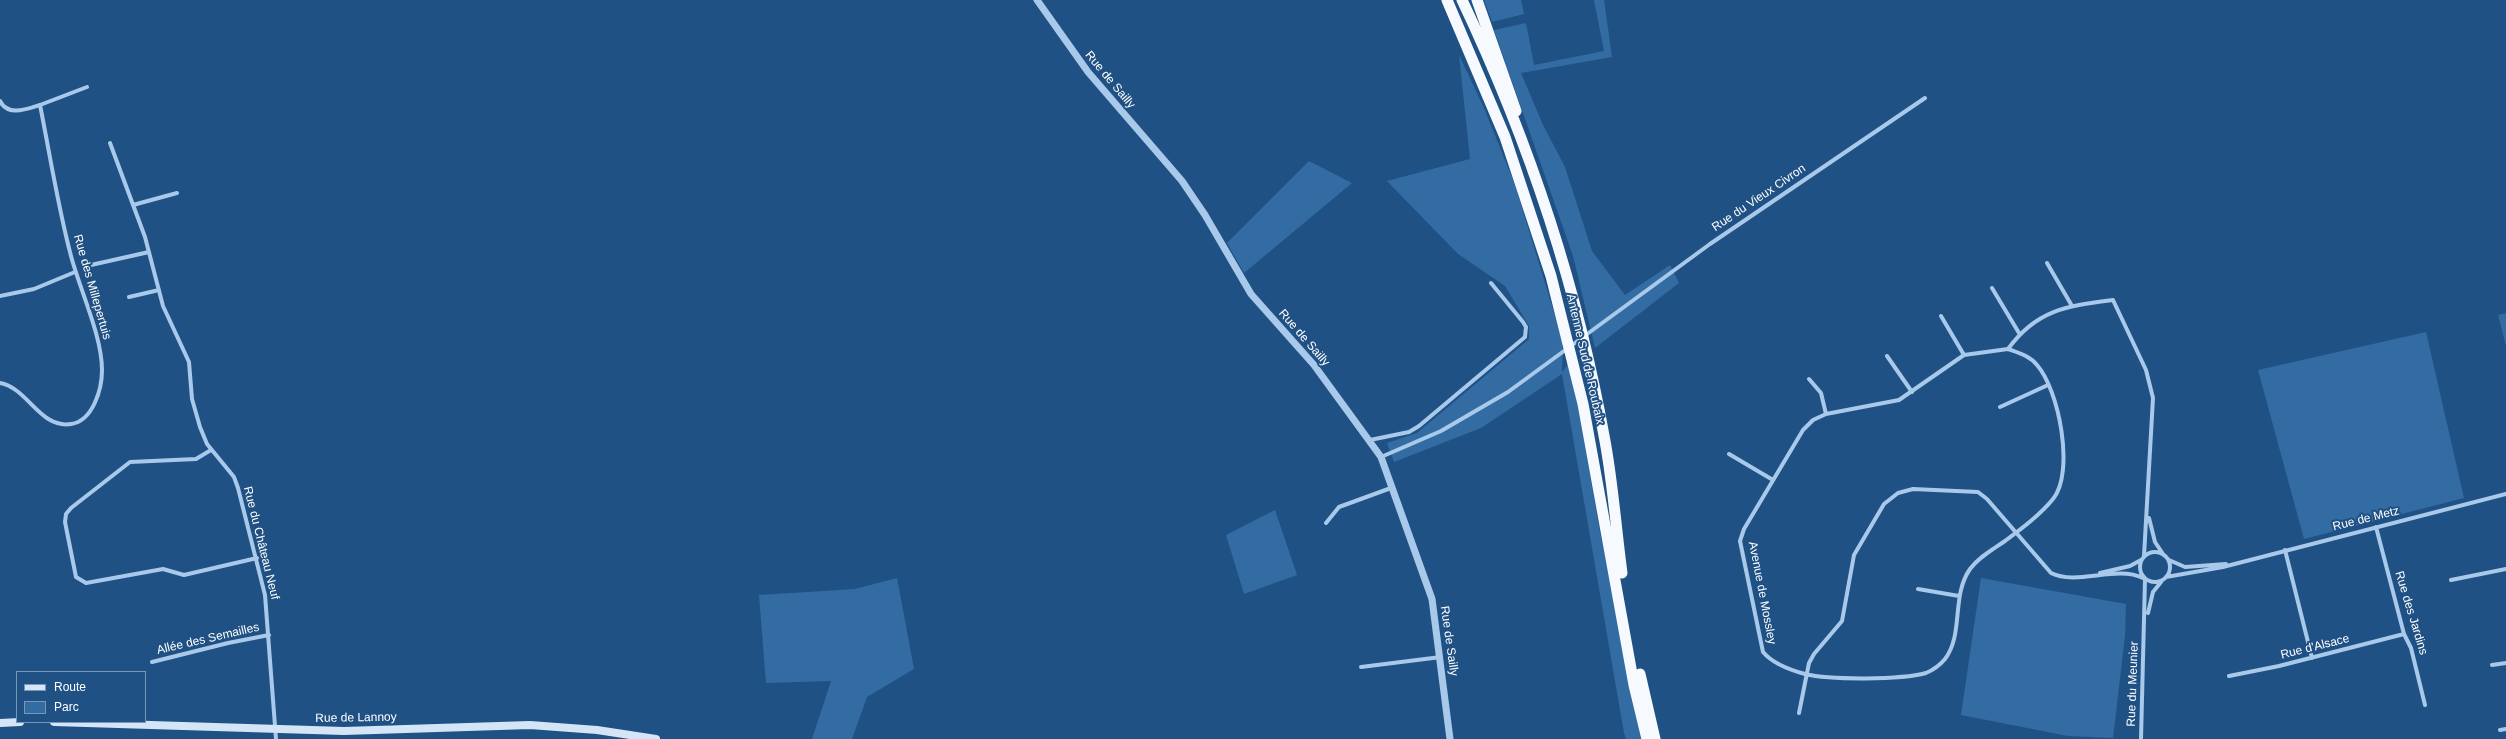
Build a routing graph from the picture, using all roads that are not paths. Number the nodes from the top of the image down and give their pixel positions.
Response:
1 (1037, 0) edge
2 (1447, 0) edge
3 (1462, 0) edge
4 (1477, 0) edge
5 (87, 87) dead end
6 (1925, 98) dead end
7 (0, 101) edge
8 (40, 105) junction
9 (1518, 132) junction
10 (110, 144) dead end
11 (177, 193) dead end
12 (133, 205) junction
13 (149, 252) junction
14 (2047, 263) dead end
15 (91, 265) dead end
16 (75, 272) junction
17 (1490, 284) dead end
18 (1992, 288) dead end
19 (159, 290) junction
20 (0, 296) edge
21 (129, 297) dead end
22 (2072, 306) junction
23 (1941, 316) dead end
24 (2020, 333) junction
25 (2008, 349) junction
26 (1887, 356) dead end
27 (1964, 356) junction
28 (1809, 379) dead end
29 (0, 383) edge
30 (2048, 385) junction
31 (1912, 392) junction
32 (2000, 406) dead end
33 (1826, 414) junction
34 (1370, 440) junction
35 (211, 450) junction
36 (1729, 454) dead end
37 (1381, 457) junction
38 (1773, 480) junction
39 (1392, 488) junction
40 (2506, 494) edge
41 (2148, 508) junction
42 (1326, 524) dead end
43 (2376, 527) junction
44 (2015, 532) junction
45 (2285, 550) junction
46 (2144, 557) junction
47 (257, 558) junction
48 (2166, 558) junction
49 (2232, 564) junction
50 (2506, 569) edge
51 (2086, 575) junction
52 (2144, 579) junction
53 (2164, 579) junction
54 (2451, 580) dead end
55 (1918, 589) dead end
56 (1959, 596) junction
57 (2146, 630) junction
58 (2404, 634) junction
59 (269, 635) junction
60 (1441, 657) junction
61 (2312, 658) junction
62 (152, 662) dead end
63 (2506, 663) edge
64 (2492, 665) dead end
65 (1361, 667) dead end
66 (1806, 674) junction
67 (2230, 676) dead end
68 (2425, 705) dead end
69 (1799, 713) dead end
70 (16, 722) edge
71 (0, 723) edge
72 (72, 723) edge
73 (2506, 729) edge
74 (2500, 730) dead end
75 (276, 734) edge
76 (656, 739) edge
77 (1450, 739) edge
78 (1647, 739) edge
79 (1655, 739) edge
80 (2141, 739) edge

1 - 34 street, Rue de Sailly
2 - 78 highway, Antenne Sud de Roubaix
3 - 9 highway, Antenne Sud de Roubaix
4 - 9 highway
5 - 8 street
6 - 37 street, Rue du Vieux Civron
7 - 8 street
8 - 16 street, Rue des Millepertuis
9 - 79 highway, Antenne Sud de Roubaix
10 - 12 street, Rue du Château Neuf
11 - 12 street
12 - 13 street, Rue du Château Neuf
13 - 15 street
13 - 19 street, Rue du Château Neuf
14 - 22 street
16 - 20 street
16 - 29 street, Rue des Millepertuis
17 - 34 street
18 - 24 street
19 - 21 street
19 - 35 street, Rue du Château Neuf
22 - 24 street
22 - 41 street
23 - 27 street
24 - 25 street
25 - 27 street, Avenue de Mossley
25 - 30 street, Avenue de Mossley
26 - 31 street
27 - 31 street, Avenue de Mossley
28 - 33 street
30 - 32 street
30 - 44 street, Avenue de Mossley
31 - 33 street, Avenue de Mossley
33 - 38 street, Avenue de Mossley
34 - 37 street, Rue de Sailly
35 - 47 street, Rue du Château Neuf
35 - 47 street
36 - 38 street
37 - 39 street, Rue de Sailly
38 - 66 street, Avenue de Mossley
39 - 42 street
39 - 60 street, Rue de Sailly
40 - 43 street, Rue de Metz
41 - 46 street
41 - 48 street
43 - 45 street, Rue de Metz
43 - 58 street, Rue des Jardins
44 - 51 street
44 - 56 street, Avenue de Mossley
44 - 66 street
45 - 49 street, Rue de Metz
45 - 61 street
46 - 48 street
46 - 51 street
46 - 52 street
47 - 59 street, Rue du Château Neuf
48 - 49 street, Rue de Metz
48 - 53 street
49 - 53 street, Rue de Metz
50 - 54 street
51 - 52 street
52 - 53 street
52 - 57 street, Rue du Meunier
53 - 57 street, Rue du Meunier
55 - 56 street
56 - 66 street, Avenue de Mossley
57 - 80 street, Rue du Meunier
58 - 61 street, Rue d'Alsace
58 - 68 street, Rue des Jardins
59 - 62 street, Allée des Semailles
59 - 75 street, Rue du Château Neuf
60 - 65 street
60 - 77 street, Rue de Sailly
61 - 67 street, Rue d'Alsace
63 - 64 street
66 - 69 street
70 - 71 main road
72 - 75 main road, Rue de Lannoy
73 - 74 street
75 - 76 main road, Rue de Lannoy

